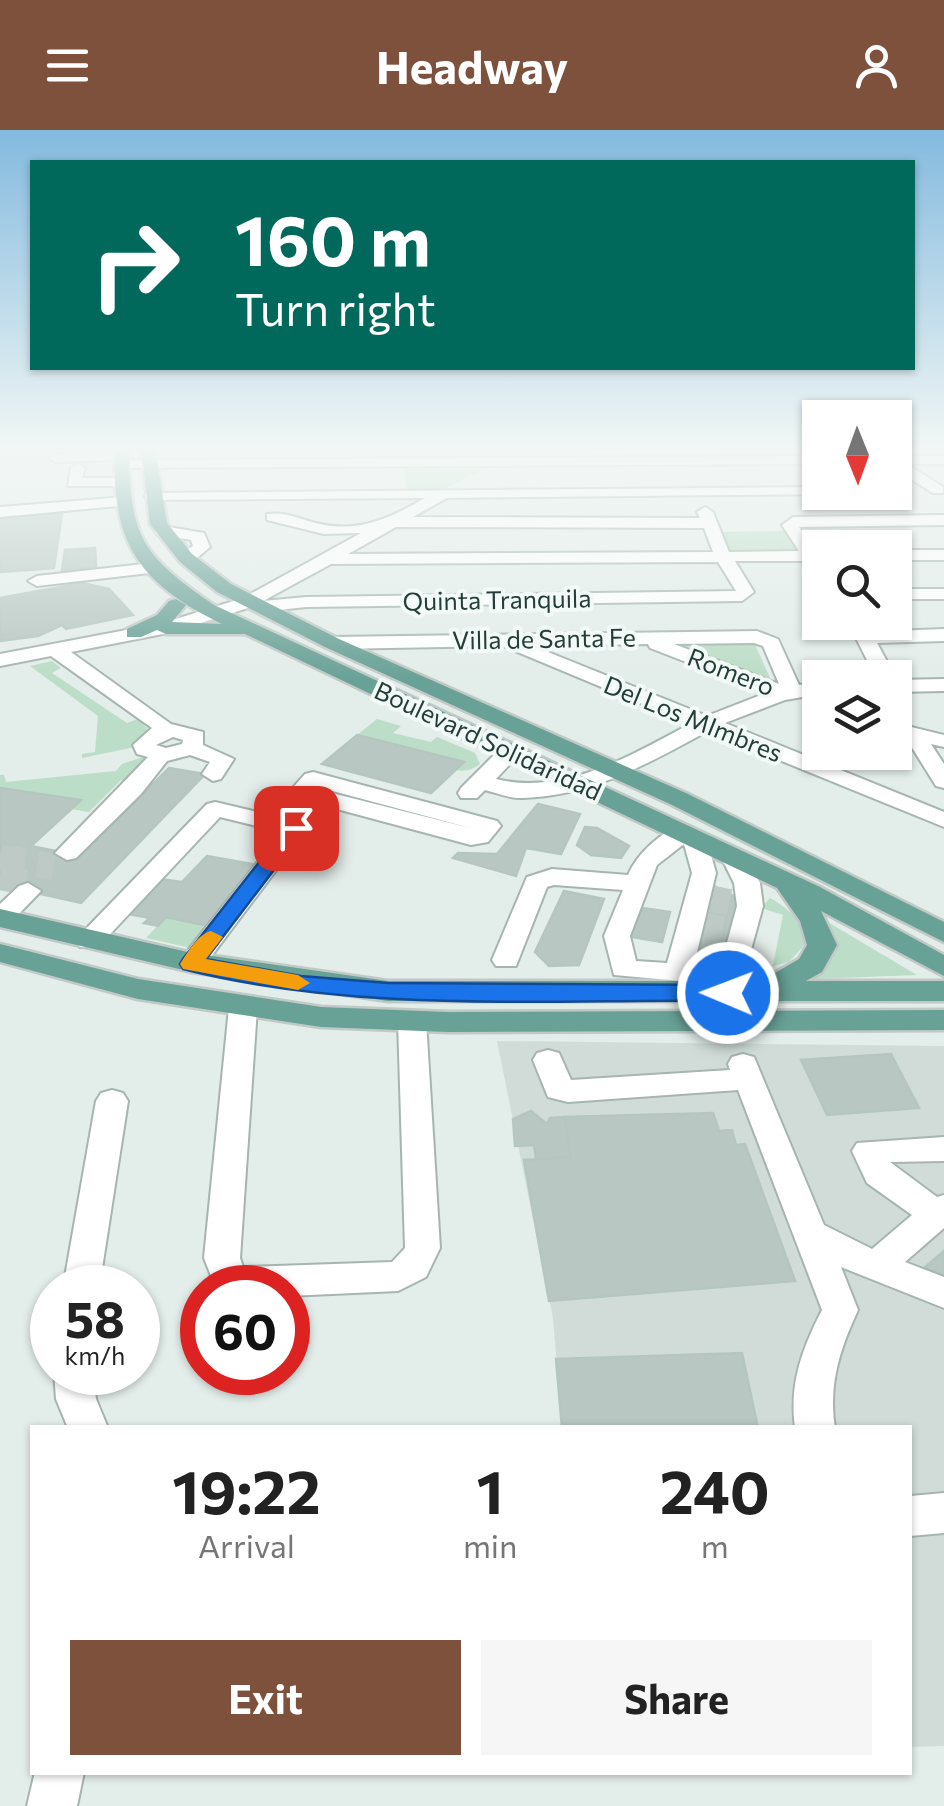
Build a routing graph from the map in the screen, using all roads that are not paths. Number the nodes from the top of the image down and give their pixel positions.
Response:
1 (126, 525) edge
2 (162, 525) edge
3 (307, 525) edge
4 (383, 525) edge
5 (387, 525) edge
6 (710, 525) edge
7 (345, 548) junction
8 (944, 554) edge
9 (912, 555) edge
10 (723, 556) junction
11 (325, 559) junction
12 (374, 559) junction
13 (802, 559) edge
14 (152, 568) junction
15 (36, 581) dead end
16 (176, 587) junction
17 (912, 594) edge
18 (944, 594) edge
19 (259, 600) junction
20 (215, 614) junction
21 (166, 628) junction
22 (254, 632) junction
23 (134, 633) junction
24 (944, 635) edge
25 (498, 638) junction
26 (642, 638) junction
27 (332, 643) junction
28 (54, 650) junction
29 (0, 660) edge
30 (876, 660) edge
31 (944, 685) edge
32 (912, 686) edge
33 (802, 690) edge
34 (788, 692) junction
35 (802, 698) edge
36 (705, 724) junction
37 (912, 734) edge
38 (944, 740) edge
39 (912, 742) edge
40 (162, 743) junction
41 (510, 752) junction
42 (616, 772) junction
43 (213, 774) dead end
44 (480, 782) junction
45 (577, 782) junction
46 (944, 782) edge
47 (451, 814) junction
48 (944, 820) edge
49 (689, 835) junction
50 (67, 854) dead end
51 (732, 855) junction
52 (786, 881) junction
53 (638, 883) junction
54 (28, 891) dead end
55 (0, 918) edge
56 (693, 927) junction
57 (944, 932) edge
58 (89, 941) junction
59 (0, 953) edge
60 (506, 960) dead end
61 (191, 964) junction
62 (944, 967) edge
63 (944, 992) edge
64 (762, 994) junction
65 (242, 1008) junction
66 (896, 1020) junction
67 (944, 1020) edge
68 (412, 1021) junction
69 (944, 1029) edge
70 (548, 1060) dead end
71 (112, 1101) dead end
72 (944, 1149) edge
73 (940, 1211) edge
74 (809, 1233) junction
75 (85, 1265) edge
76 (876, 1266) junction
77 (944, 1293) edge
78 (76, 1395) edge
79 (87, 1425) edge
80 (814, 1425) edge
81 (944, 1513) edge
82 (912, 1516) edge
83 (59, 1775) edge
84 (52, 1806) edge

1 - 14 main road, Boulevard Solidaridad
2 - 19 main road, Boulevard Solidaridad
3 - 4 street
5 - 7 street
6 - 10 street
7 - 11 street
7 - 12 street
8 - 9 street
10 - 12 street
10 - 13 street
10 - 19 street, Quinta Tranquila
11 - 12 street
11 - 19 street
14 - 15 street
14 - 16 main road, Boulevard Solidaridad
16 - 20 main road, Boulevard Solidaridad
16 - 23 main road
17 - 18 street
19 - 20 street
19 - 27 main road, Boulevard Solidaridad
20 - 21 street
20 - 22 main road, Boulevard Solidaridad
21 - 22 main road
21 - 23 street
22 - 41 main road, Boulevard Solidaridad
23 - 28 street
24 - 30 street
25 - 26 street, Villa de Santa Fe
25 - 27 street, Villa de Santa Fe
25 - 36 street, Del Los MImbres
26 - 34 street, Romero
26 - 34 street, Villa de Santa Fe
27 - 42 main road, Boulevard Solidaridad
28 - 29 street
28 - 40 street
31 - 32 street
33 - 34 street
34 - 35 street, Romero
34 - 36 street
36 - 42 street
36 - 48 street, Del Los MImbres
37 - 38 street
39 - 46 street
40 - 43 street
40 - 50 street
41 - 44 street
41 - 45 main road, Boulevard Solidaridad
42 - 45 street
42 - 57 main road, Boulevard Solidaridad
44 - 45 street
44 - 47 street
45 - 49 main road, Boulevard Solidaridad
47 - 47 street
49 - 51 main road, Boulevard Solidaridad
49 - 53 street
49 - 56 street
51 - 52 main road, Boulevard Solidaridad
51 - 56 street
52 - 62 main road, Boulevard Solidaridad
52 - 64 main road
53 - 56 street
53 - 60 street
54 - 55 street
55 - 58 main road
58 - 61 main road
58 - 61 street
59 - 65 main road
61 - 64 main road
63 - 64 main road
65 - 68 main road
65 - 68 street
66 - 67 main road
66 - 68 main road
66 - 69 main road
70 - 74 street
71 - 75 street
72 - 73 street
73 - 76 street
74 - 76 street
74 - 80 street
76 - 77 street
78 - 79 street
81 - 82 street
83 - 84 street

